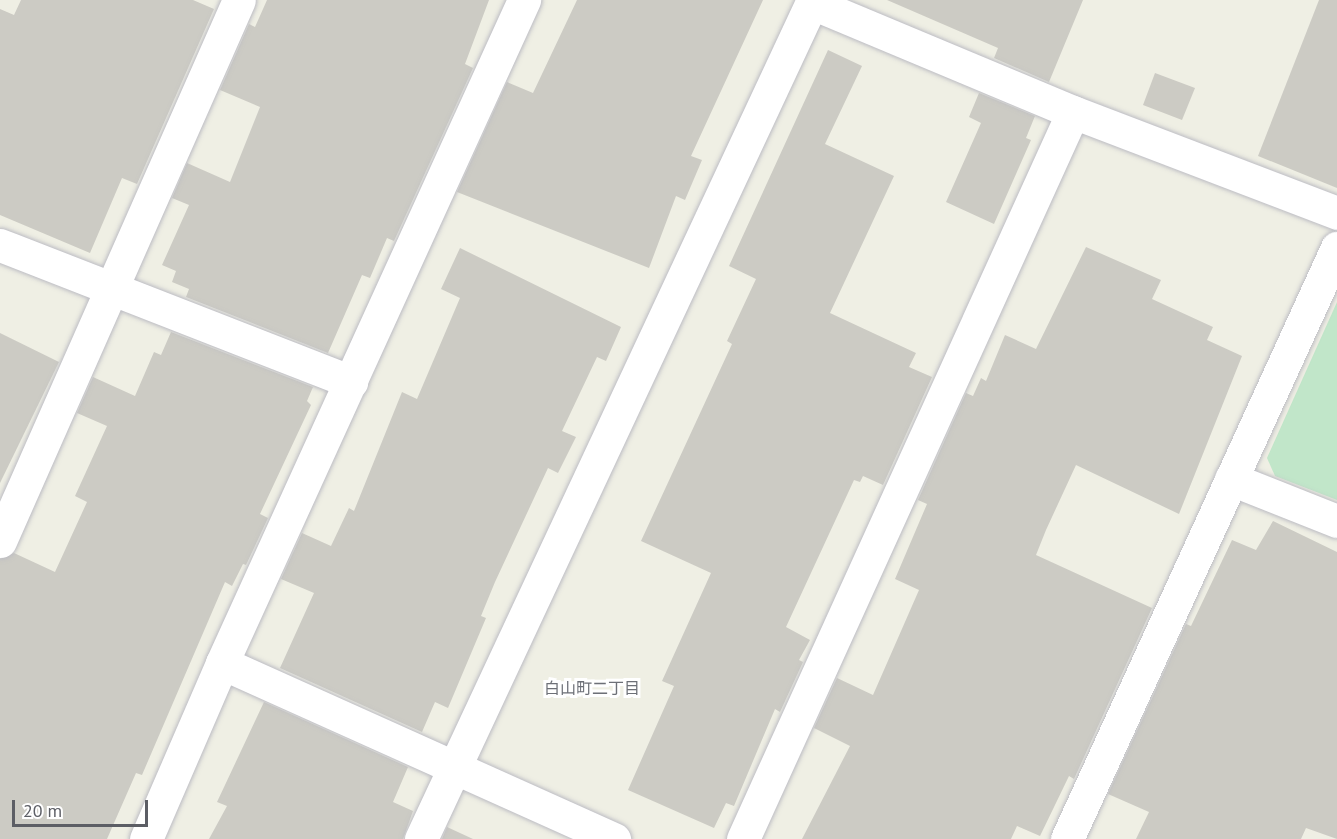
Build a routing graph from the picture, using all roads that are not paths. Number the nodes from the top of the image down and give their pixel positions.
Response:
1 (239, 0) edge
2 (524, 0) edge
3 (812, 2) edge
4 (1073, 112) junction
5 (1337, 213) edge
6 (0, 245) edge
7 (1337, 248) edge
8 (114, 289) junction
9 (351, 382) junction
10 (1231, 479) junction
11 (1337, 520) edge
12 (0, 541) edge
13 (222, 663) junction
14 (454, 769) junction
15 (146, 839) edge
16 (421, 839) edge
17 (614, 839) edge
18 (743, 839) edge
19 (1067, 839) edge

1 - 8 street
2 - 9 street
3 - 4 street
3 - 14 street
4 - 5 street
4 - 18 street
6 - 8 street
7 - 10 street
8 - 9 street
8 - 12 street
9 - 13 street
10 - 11 street
10 - 19 street
13 - 14 street
13 - 15 street
14 - 16 street
14 - 17 street

